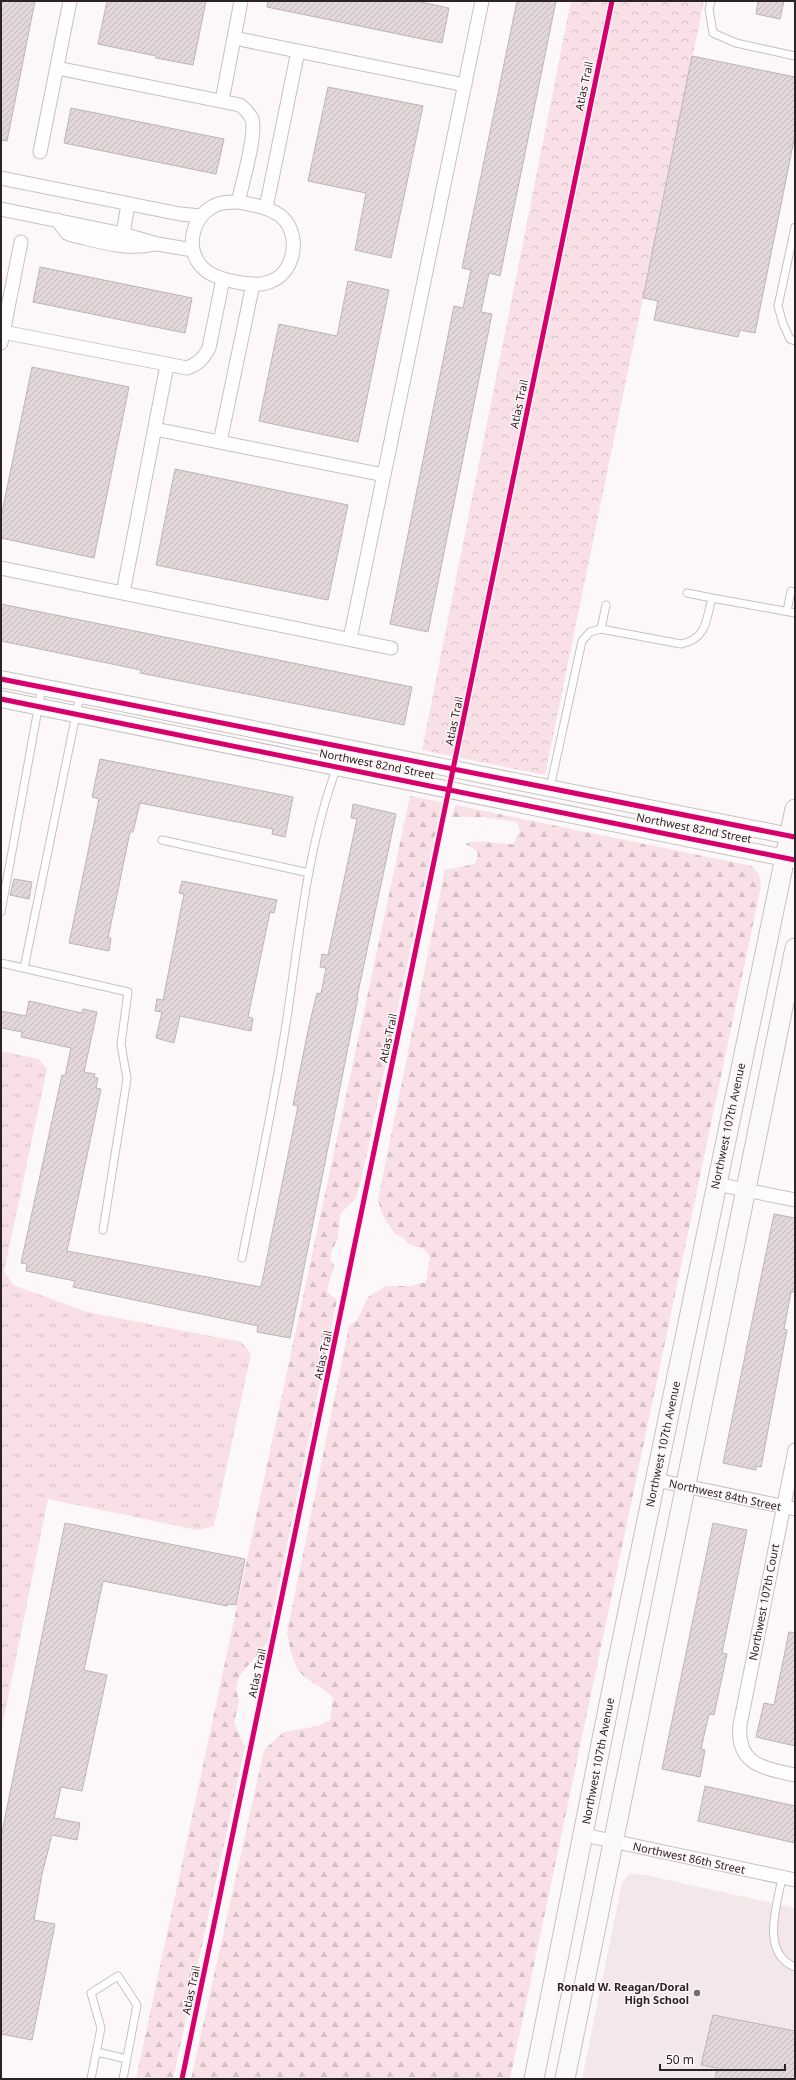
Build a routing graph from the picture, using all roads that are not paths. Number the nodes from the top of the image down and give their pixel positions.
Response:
1 (70, 1) edge
2 (241, 1) edge
3 (482, 1) edge
4 (711, 1) edge
5 (234, 38) junction
6 (298, 51) junction
7 (795, 56) edge
8 (57, 68) junction
9 (465, 85) junction
10 (222, 101) junction
11 (40, 152) dead end
12 (1, 178) edge
13 (238, 202) junction
14 (128, 204) junction
15 (266, 208) junction
16 (1, 209) edge
17 (201, 216) junction
18 (57, 220) junction
19 (795, 227) edge
20 (123, 234) junction
21 (21, 242) dead end
22 (157, 244) junction
23 (193, 250) junction
24 (223, 279) junction
25 (253, 284) junction
26 (2, 338) edge
27 (795, 340) edge
28 (167, 365) junction
29 (155, 429) junction
30 (220, 442) junction
31 (384, 475) junction
32 (1, 568) edge
33 (791, 591) dead end
34 (122, 593) junction
35 (687, 593) dead end
36 (712, 598) junction
37 (606, 605) dead end
38 (787, 611) junction
39 (795, 613) edge
40 (601, 629) junction
41 (350, 639) junction
42 (391, 648) dead end
43 (1, 680) edge
44 (42, 687) junction
45 (80, 695) junction
46 (1, 699) edge
47 (38, 707) junction
48 (76, 714) junction
49 (337, 767) junction
50 (550, 789) junction
51 (795, 809) edge
52 (792, 837) edge
53 (162, 840) dead end
54 (790, 858) edge
55 (309, 873) junction
56 (1, 912) edge
57 (795, 948) edge
58 (1, 963) edge
59 (24, 968) junction
60 (716, 1184) junction
61 (746, 1191) junction
62 (795, 1200) edge
63 (103, 1230) dead end
64 (242, 1258) dead end
65 (795, 1450) edge
66 (656, 1480) junction
67 (686, 1487) junction
68 (789, 1508) edge
69 (795, 1775) edge
70 (584, 1836) junction
71 (614, 1842) junction
72 (789, 1879) edge
73 (795, 1967) edge
74 (96, 2052) junction
75 (127, 2058) junction
76 (91, 2079) edge
77 (123, 2079) edge
78 (534, 2079) edge
79 (565, 2079) edge

1 - 8 street
2 - 5 street
3 - 9 street
4 - 7 lane
5 - 6 street
5 - 10 street
6 - 9 street
6 - 15 street
8 - 10 street
8 - 11 street
9 - 31 street
10 - 13 street
12 - 14 street
13 - 15 street
13 - 17 street
14 - 17 street
14 - 20 street
15 - 25 street
16 - 18 street
17 - 23 street
18 - 20 street
18 - 22 street
19 - 27 lane
20 - 22 street
21 - 26 street
22 - 23 street
23 - 24 street
24 - 25 street
24 - 28 street
25 - 30 street
26 - 28 street
28 - 29 street
29 - 30 street
29 - 34 street
30 - 31 street
31 - 41 street
32 - 34 street
33 - 38 lane
34 - 41 street
35 - 36 lane
36 - 38 lane
36 - 40 lane
37 - 40 lane
38 - 39 lane
40 - 50 lane
41 - 42 street
43 - 44 street, Northwest 82nd Street
44 - 45 street, Northwest 82nd Street
44 - 47 lane
45 - 48 lane
45 - 50 street, Northwest 82nd Street
46 - 47 street, Northwest 82nd Street
47 - 48 street, Northwest 82nd Street
47 - 56 lane
48 - 49 street, Northwest 82nd Street
48 - 59 lane
49 - 54 street, Northwest 82nd Street
49 - 55 lane
50 - 52 street, Northwest 82nd Street
51 - 52 main road, Northwest 107th Avenue
52 - 54 main road, Northwest 107th Avenue
53 - 55 lane
54 - 60 main road, Northwest 107th Avenue
55 - 64 lane
57 - 61 main road
58 - 59 lane
59 - 63 lane
60 - 61 street
60 - 66 main road, Northwest 107th Avenue
61 - 62 street
61 - 67 main road
65 - 68 street, Northwest 107th Court
66 - 67 street, Northwest 84th Street
66 - 70 main road, Northwest 107th Avenue
67 - 68 street, Northwest 84th Street
67 - 71 main road
68 - 69 street, Northwest 107th Court
70 - 71 street, Northwest 86th Street
70 - 78 main road, Northwest 107th Avenue
71 - 72 street, Northwest 86th Street
71 - 79 main road
72 - 73 lane
74 - 75 lane
74 - 75 lane
74 - 76 lane
75 - 77 lane

